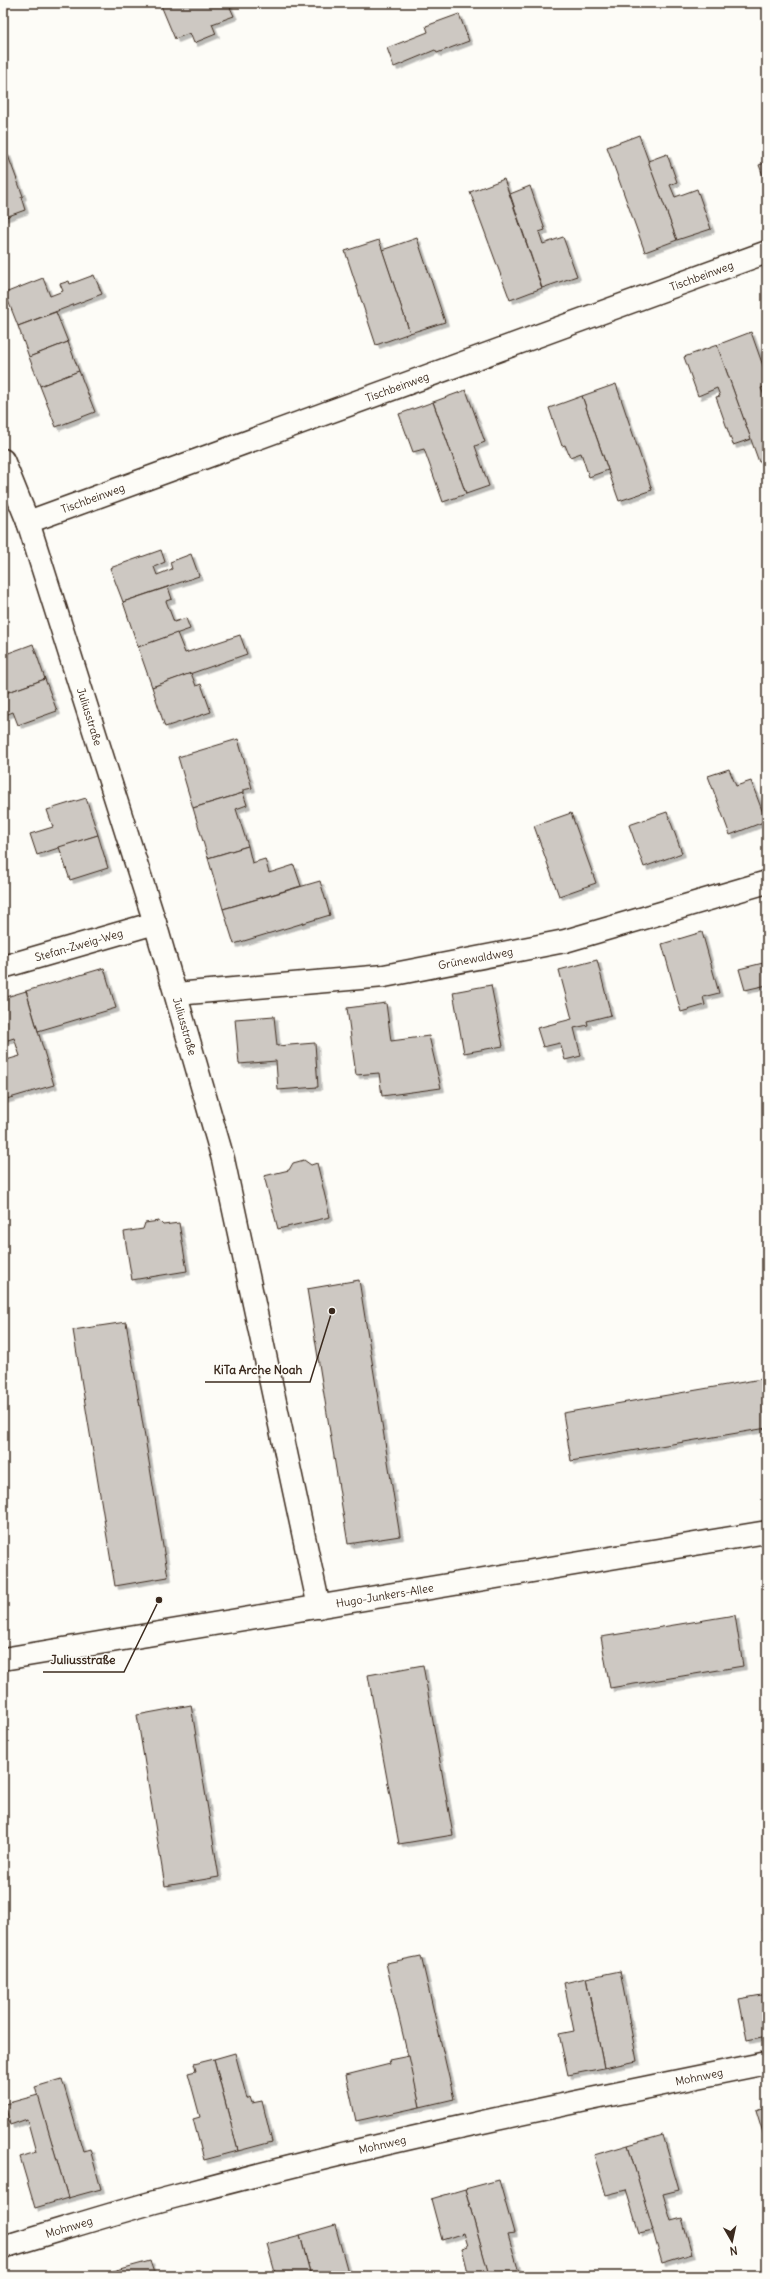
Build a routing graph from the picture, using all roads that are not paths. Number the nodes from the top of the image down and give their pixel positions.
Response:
1 (767, 252) edge
2 (3, 460) edge
3 (28, 522) junction
4 (767, 882) edge
5 (155, 923) junction
6 (3, 967) edge
7 (176, 994) junction
8 (767, 1532) edge
9 (319, 1607) junction
10 (3, 1659) edge
11 (767, 2063) edge
12 (3, 2247) edge

1 - 3 street, Tischbeinweg
2 - 3 street, Juliusstraße
3 - 5 street, Juliusstraße
4 - 7 street, Grünewaldweg
5 - 6 street, Stefan-Zweig-Weg
5 - 7 street, Juliusstraße
7 - 9 street, Juliusstraße
8 - 9 street, Hugo-Junkers-Allee
9 - 10 street, Hugo-Junkers-Allee
11 - 12 street, Mohnweg

